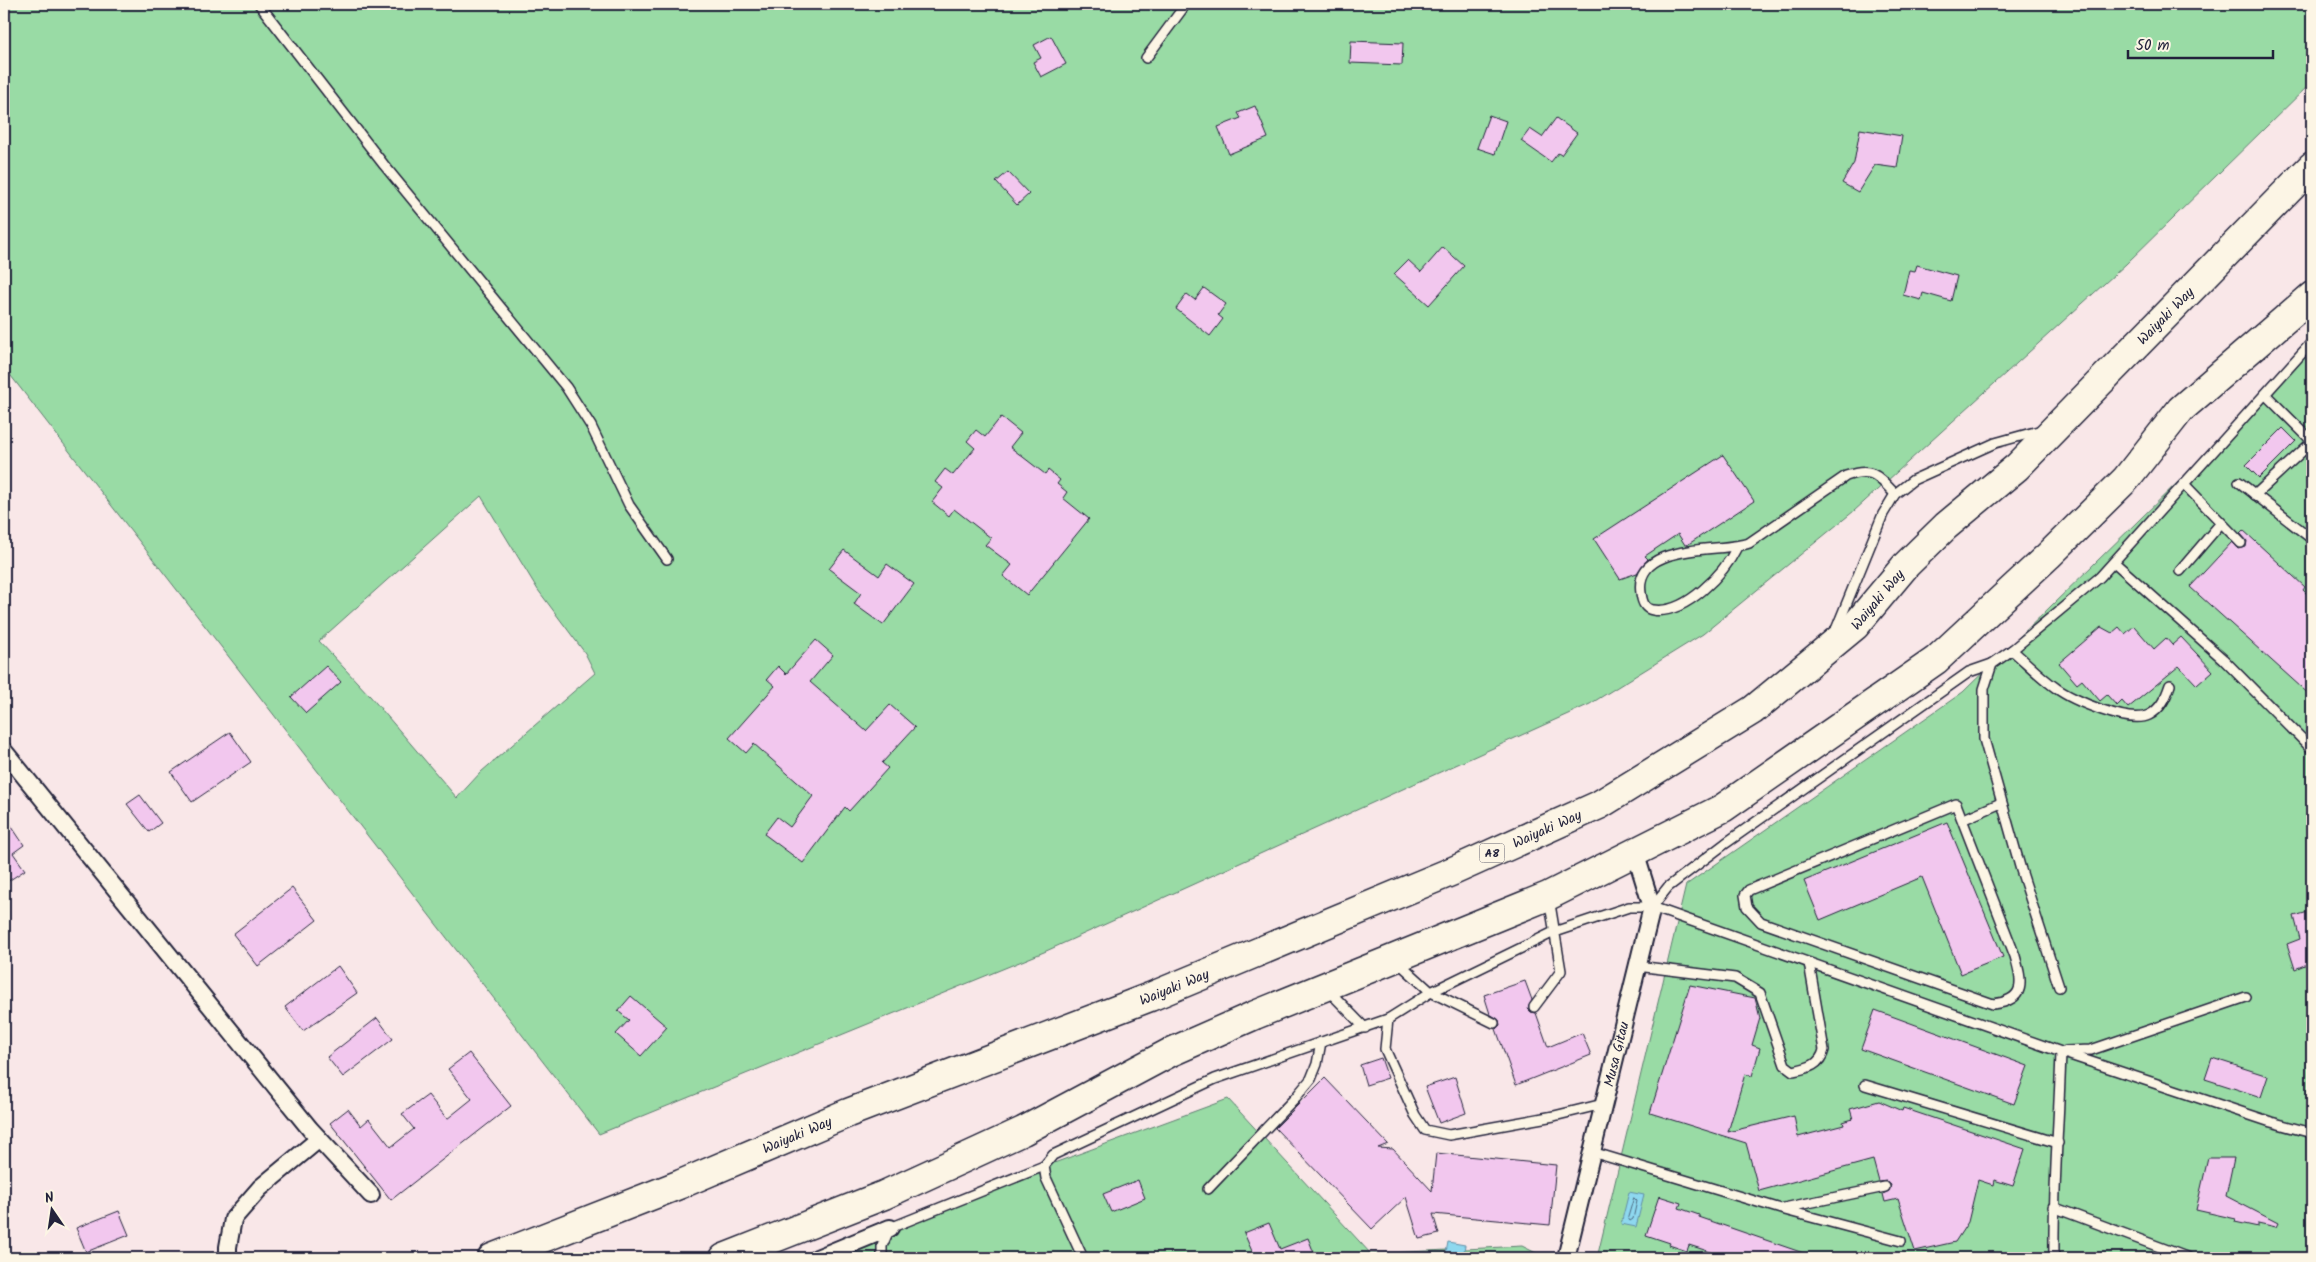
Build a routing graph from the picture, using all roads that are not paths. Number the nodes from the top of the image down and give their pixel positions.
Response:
1 (259, 4) edge
2 (1186, 4) edge
3 (1146, 58) dead end
4 (2312, 166) edge
5 (2312, 296) edge
6 (2312, 342) edge
7 (2266, 395) junction
8 (2057, 426) junction
9 (2312, 441) edge
10 (2239, 482) dead end
11 (2185, 485) junction
12 (1895, 494) junction
13 (2255, 495) junction
14 (2221, 523) junction
15 (2312, 538) edge
16 (2241, 542) dead end
17 (1737, 547) junction
18 (667, 559) dead end
19 (2114, 562) junction
20 (2180, 570) dead end
21 (1831, 646) junction
22 (2012, 650) junction
23 (1992, 664) junction
24 (2170, 685) dead end
25 (2312, 748) edge
26 (4, 751) edge
27 (2001, 803) junction
28 (1964, 819) junction
29 (1634, 852) junction
30 (1548, 896) junction
31 (1652, 908) junction
32 (1554, 932) junction
33 (1395, 959) junction
34 (1809, 963) junction
35 (1637, 966) junction
36 (1324, 987) junction
37 (2059, 987) dead end
38 (1431, 992) junction
39 (2246, 998) dead end
40 (1534, 1007) dead end
41 (1388, 1019) junction
42 (1494, 1024) dead end
43 (1365, 1028) junction
44 (1321, 1042) junction
45 (2061, 1052) junction
46 (1866, 1085) dead end
47 (1604, 1104) junction
48 (2312, 1133) edge
49 (318, 1139) junction
50 (2058, 1143) junction
51 (1592, 1152) junction
52 (1044, 1166) junction
53 (1885, 1187) dead end
54 (1208, 1189) dead end
55 (371, 1195) dead end
56 (2053, 1207) junction
57 (1781, 1209) junction
58 (890, 1228) junction
59 (1901, 1241) dead end
60 (228, 1258) edge
61 (492, 1258) edge
62 (724, 1258) edge
63 (817, 1258) edge
64 (882, 1258) edge
65 (1083, 1258) edge
66 (1566, 1258) edge
67 (2054, 1258) edge
68 (2189, 1258) edge

1 - 18 lane
2 - 3 lane
4 - 8 highway, Waiyaki Way / A8
5 - 29 highway
6 - 7 lane
7 - 9 lane
7 - 11 lane
8 - 12 lane
8 - 21 highway, Waiyaki Way / A8
9 - 13 lane
10 - 13 lane
11 - 14 lane
11 - 19 lane
12 - 17 lane
12 - 21 lane
13 - 15 lane
14 - 16 lane
14 - 20 lane
17 - 17 lane
19 - 22 lane
19 - 25 lane
21 - 61 highway, Waiyaki Way / A8
22 - 23 lane
22 - 24 lane
23 - 27 lane
23 - 31 lane
26 - 49 street
27 - 28 lane
27 - 37 lane
28 - 28 lane
29 - 30 highway
29 - 31 street
30 - 32 lane
30 - 33 highway
31 - 32 lane
31 - 34 lane
31 - 35 street, Musa Gitau
32 - 38 lane
32 - 40 lane
33 - 36 highway
33 - 38 lane
34 - 35 lane
34 - 45 lane
35 - 47 street, Musa Gitau
36 - 43 lane
36 - 62 highway
38 - 41 lane
38 - 42 lane
39 - 45 lane
41 - 43 lane
41 - 47 lane
43 - 44 lane
44 - 52 lane
44 - 54 lane
45 - 48 lane
45 - 50 lane
46 - 50 lane
47 - 51 street, Musa Gitau
49 - 55 street
49 - 60 street
50 - 56 lane
51 - 57 lane
51 - 66 street, Musa Gitau
52 - 58 lane
52 - 65 lane
53 - 57 lane
56 - 67 lane
56 - 68 lane
57 - 59 lane
58 - 63 street
58 - 64 lane

